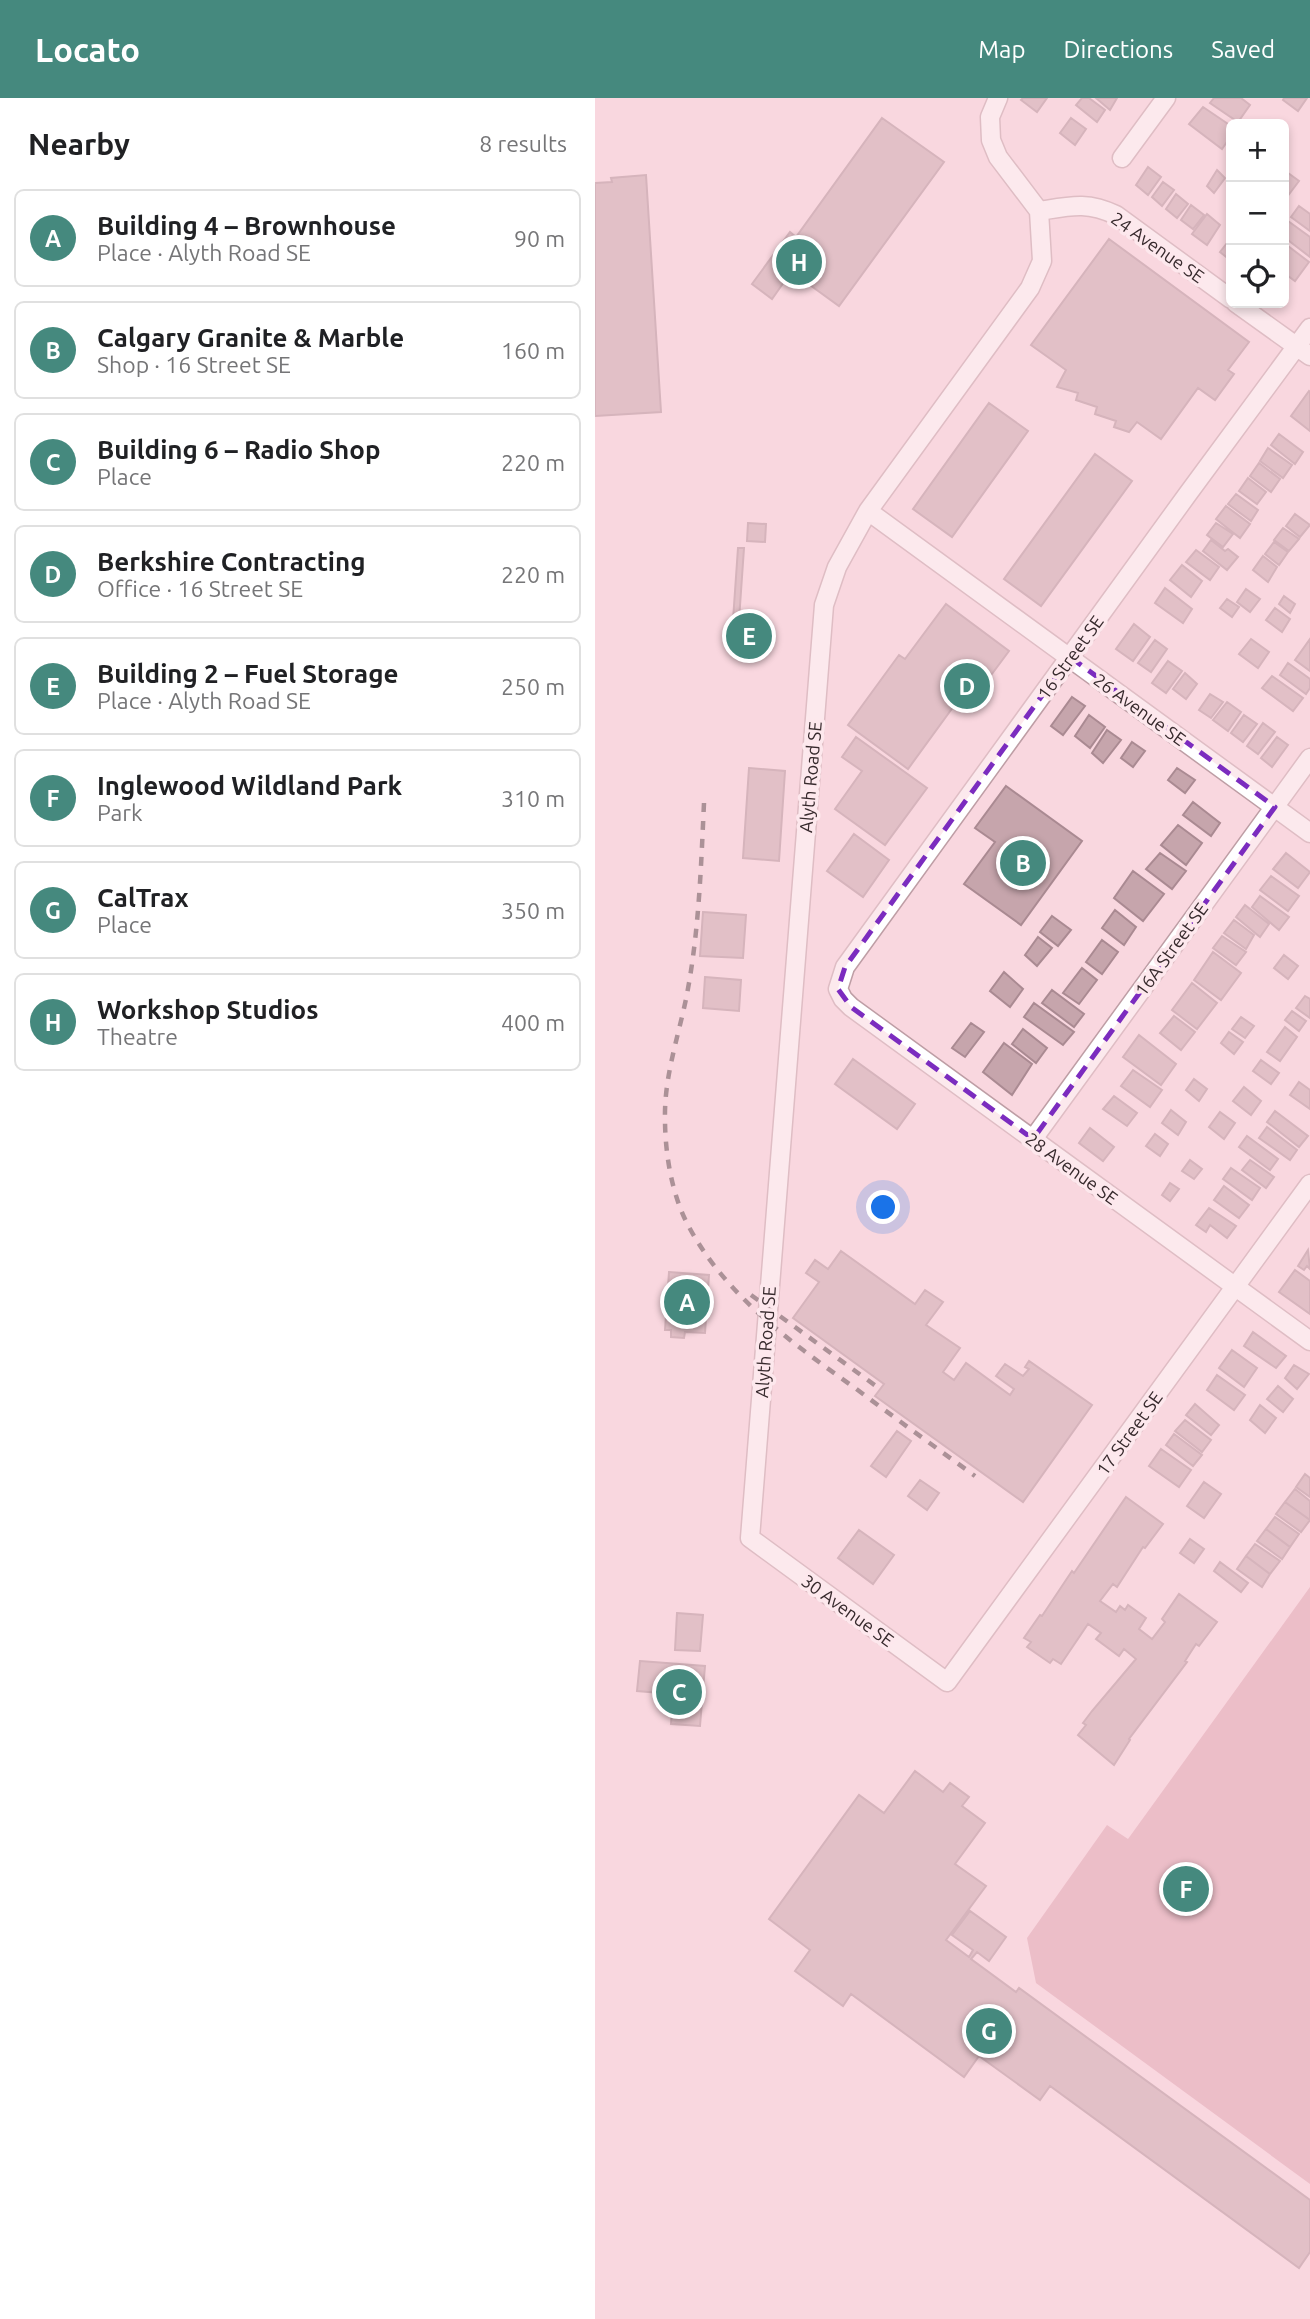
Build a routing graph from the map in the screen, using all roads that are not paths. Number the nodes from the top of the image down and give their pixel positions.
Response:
1 (998, 98) edge
2 (1166, 98) edge
3 (1122, 158) dead end
4 (1039, 211) junction
5 (1226, 295) edge
6 (1243, 308) edge
7 (1310, 328) edge
8 (1303, 351) edge
9 (868, 511) junction
10 (1070, 657) junction
11 (1310, 758) edge
12 (1275, 807) junction
13 (1310, 833) edge
14 (838, 989) joint
15 (1033, 1139) junction
16 (1310, 1184) edge
17 (1235, 1287) junction
18 (1310, 1341) edge
19 (750, 1538) joint
20 (947, 1682) joint

1 - 4 street
2 - 3 street
4 - 5 street, 24 Avenue SE
4 - 9 street, Alyth Road SE
6 - 8 street
7 - 8 street, 16 Street SE
8 - 10 street, 16 Street SE
9 - 10 street, 26 Avenue SE
9 - 19 street, Alyth Road SE
10 - 12 street, 26 Avenue SE
10 - 14 street, 16 Street SE
11 - 12 street, 16A Street SE
12 - 13 street, 26 Avenue SE
12 - 15 street, 16A Street SE
14 - 15 street, 28 Avenue SE
15 - 17 street, 28 Avenue SE
16 - 17 street, 17 Street SE
17 - 18 street, 28 Avenue SE
17 - 20 street, 17 Street SE
19 - 20 street, 30 Avenue SE

